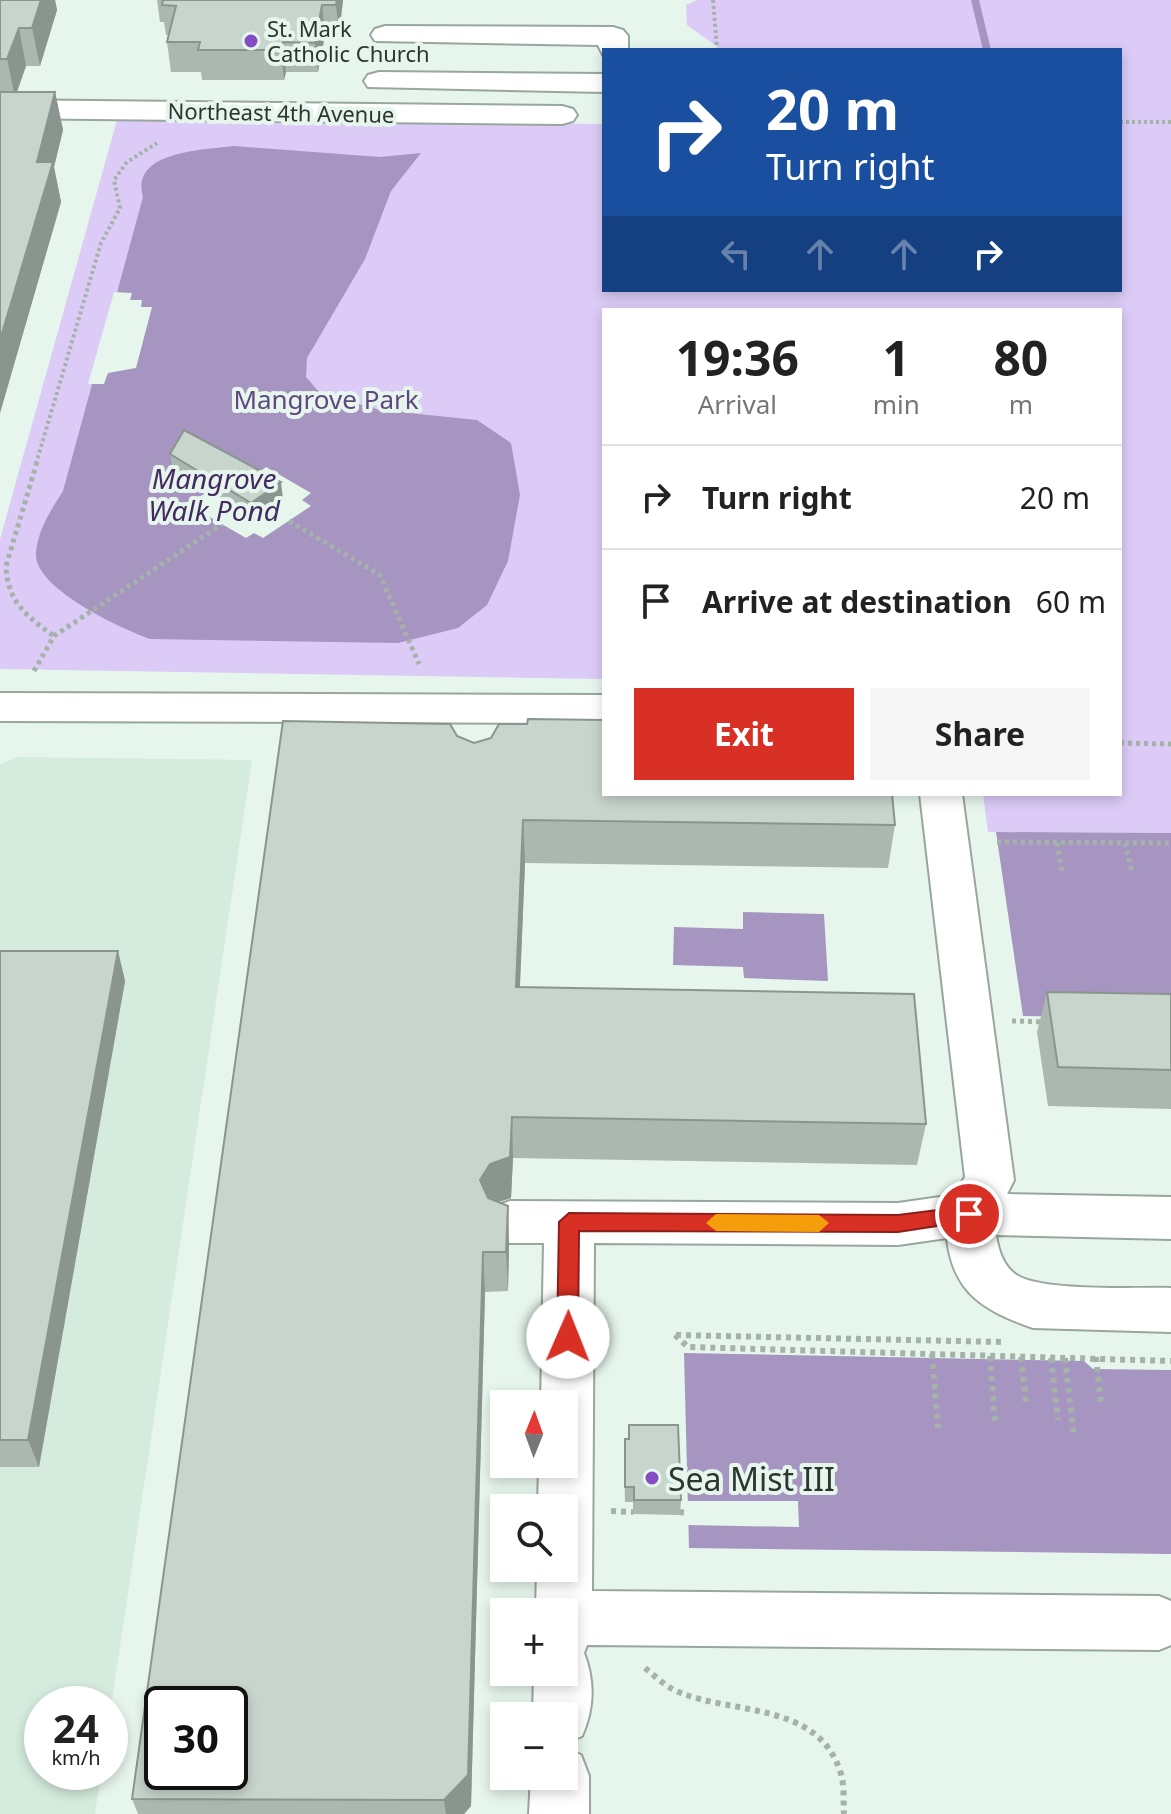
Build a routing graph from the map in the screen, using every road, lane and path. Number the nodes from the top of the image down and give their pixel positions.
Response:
1 (713, 0) edge
2 (613, 48) edge
3 (717, 48) edge
4 (379, 81) junction
5 (602, 83) edge
6 (0, 109) edge
7 (375, 113) junction
8 (562, 115) dead end
9 (1122, 122) edge
10 (1171, 122) edge
11 (161, 141) dead end
12 (289, 521) dead end
13 (222, 524) dead end
14 (54, 636) junction
15 (419, 664) dead end
16 (32, 676) dead end
17 (0, 707) edge
18 (481, 708) junction
19 (602, 709) edge
20 (1122, 743) edge
21 (1171, 744) edge
22 (478, 753) edge
23 (941, 796) edge
24 (997, 842) dead end
25 (1057, 843) junction
26 (1125, 843) junction
27 (1171, 843) edge
28 (1062, 872) dead end
29 (1132, 873) dead end
30 (1004, 1021) dead end
31 (1061, 1022) edge
32 (969, 1214) junction
33 (1171, 1218) edge
34 (510, 1222) edge
35 (569, 1222) junction
36 (1171, 1310) edge
37 (1008, 1342) dead end
38 (932, 1354) junction
39 (990, 1356) junction
40 (1021, 1357) junction
41 (1051, 1358) junction
42 (1065, 1358) junction
43 (1095, 1359) junction
44 (1171, 1361) edge
45 (1026, 1402) dead end
46 (1101, 1404) dead end
47 (1058, 1420) dead end
48 (995, 1422) dead end
49 (938, 1428) dead end
50 (1074, 1437) dead end
51 (602, 1511) dead end
52 (633, 1512) edge
53 (679, 1512) edge
54 (688, 1513) dead end
55 (564, 1598) edge
56 (578, 1618) edge
57 (1159, 1623) dead end
58 (645, 1668) dead end
59 (560, 1790) edge
60 (559, 1814) edge
61 (844, 1814) edge

1 - 3 path
2 - 4 street
4 - 5 street
4 - 7 street
6 - 7 street, Northeast 4th Avenue
7 - 8 street, Northeast 4th Avenue
9 - 10 path
11 - 14 path
12 - 15 path
13 - 14 path
14 - 16 path
17 - 18 street
18 - 19 street
18 - 22 street
20 - 21 path
23 - 32 street
24 - 25 path
25 - 26 path
25 - 28 path
26 - 27 path
26 - 29 path
30 - 31 path
32 - 33 street
32 - 35 street
32 - 36 street
34 - 35 street
35 - 55 street
37 - 38 path
38 - 39 path
38 - 49 path
39 - 40 path
39 - 48 path
40 - 41 path
40 - 45 path
41 - 42 path
41 - 47 path
42 - 43 path
42 - 50 path
43 - 44 path
43 - 46 path
51 - 52 path
53 - 54 path
56 - 57 street
58 - 61 path
59 - 60 street

